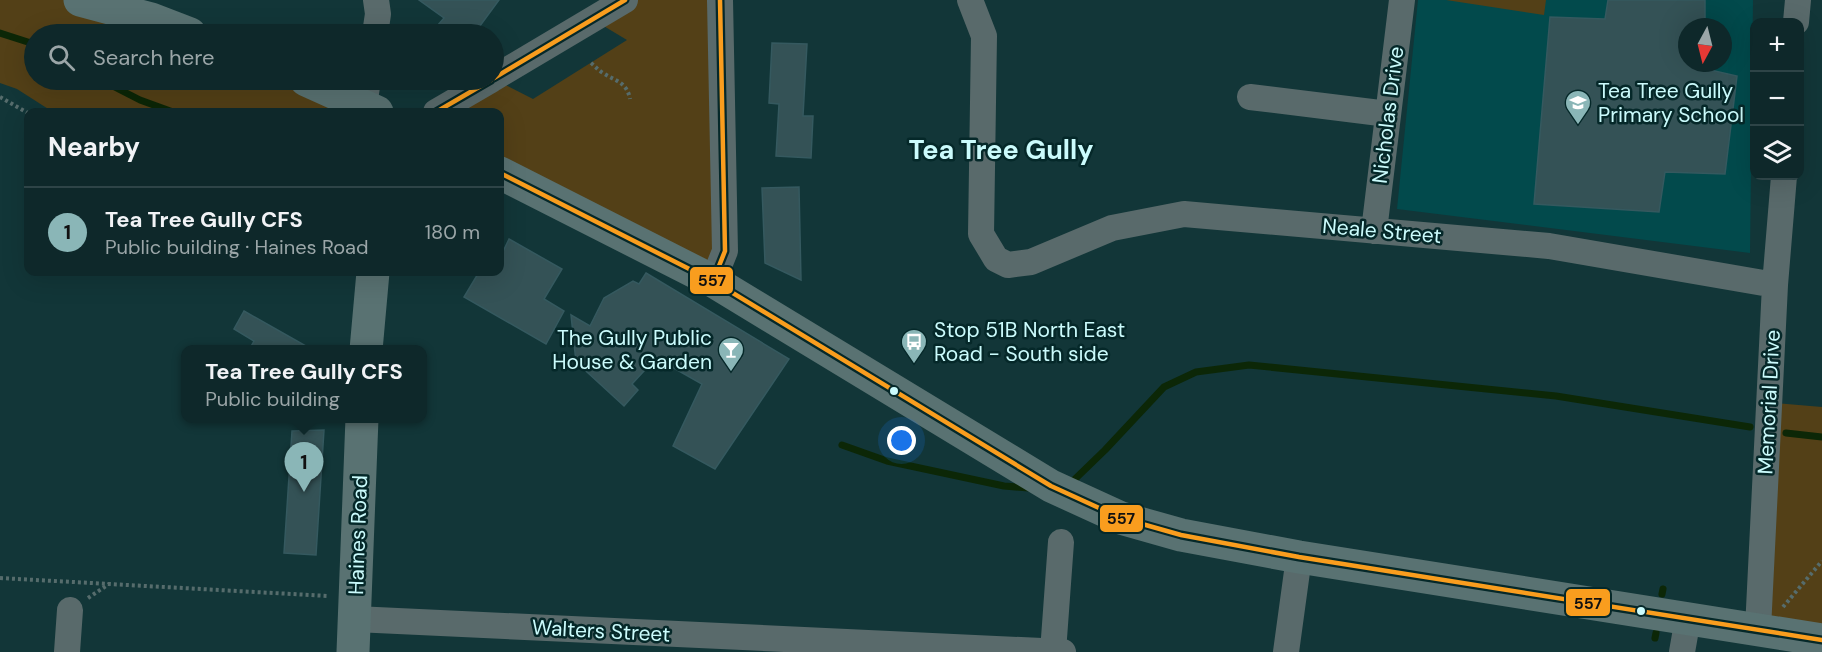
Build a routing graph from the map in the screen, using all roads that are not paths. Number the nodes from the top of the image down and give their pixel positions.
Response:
1 (80, 0) edge
2 (625, 0) edge
3 (720, 0) edge
4 (970, 0) edge
5 (1402, 0) edge
6 (1798, 0) edge
7 (1796, 18) edge
8 (164, 24) edge
9 (504, 72) edge
10 (338, 90) edge
11 (473, 90) edge
12 (1250, 98) dead end
13 (370, 100) edge
14 (443, 108) edge
15 (1388, 114) junction
16 (504, 175) edge
17 (1784, 180) edge
18 (1374, 231) junction
19 (373, 276) edge
20 (713, 281) junction
21 (1775, 285) junction
22 (366, 345) edge
23 (362, 423) edge
24 (1061, 542) dead end
25 (1299, 557) junction
26 (355, 608) junction
27 (70, 610) dead end
28 (1688, 618) junction
29 (1758, 629) junction
30 (1822, 640) edge
31 (67, 652) edge
32 (353, 652) edge
33 (1053, 652) edge
34 (1063, 652) edge
35 (1286, 652) edge
36 (1682, 652) edge

1 - 8 main road
2 - 9 street
3 - 20 street
4 - 18 street, Neale Street
5 - 15 street, Nicholas Drive
6 - 7 street
10 - 13 main road
11 - 14 street
12 - 15 street
15 - 18 street, Nicholas Drive
16 - 20 main road
17 - 21 street, Memorial Drive
18 - 21 street, Neale Street
19 - 22 main road
20 - 25 main road
21 - 29 street, Memorial Drive
23 - 26 main road, Haines Road
24 - 33 street
25 - 28 main road
25 - 35 street
26 - 32 main road, Haines Road
26 - 33 street, Walters Street
27 - 31 street
28 - 29 main road
28 - 36 street
29 - 30 main road
33 - 34 street, Walters Street

